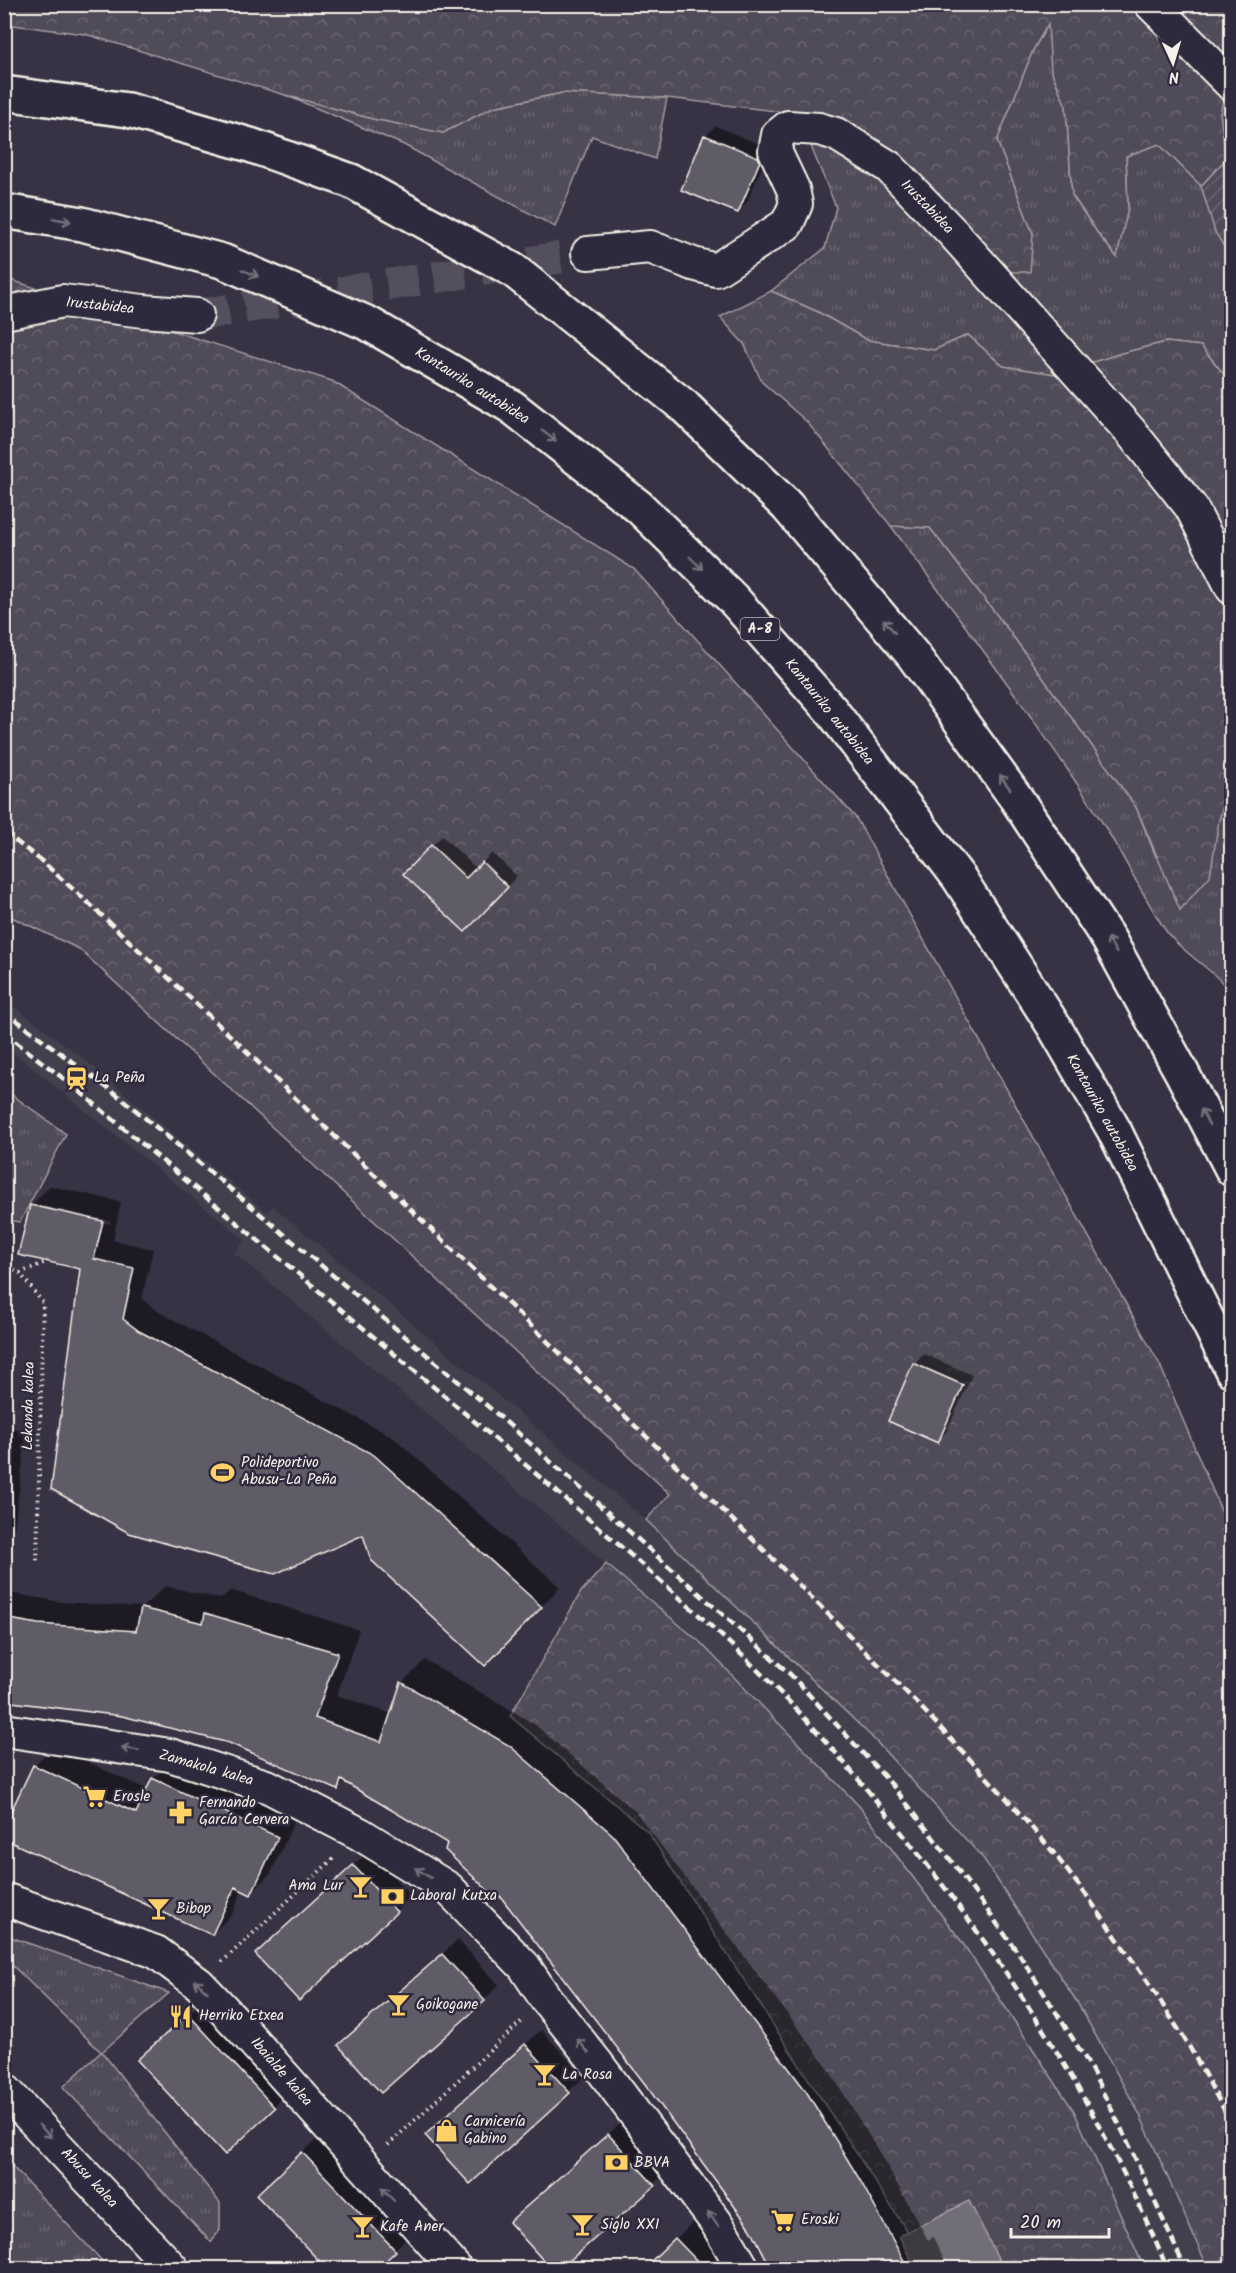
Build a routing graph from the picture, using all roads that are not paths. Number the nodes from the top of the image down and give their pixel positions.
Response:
1 (1151, 4) edge
2 (1232, 85) edge
3 (4, 93) edge
4 (4, 211) edge
5 (588, 253) tunnel mouth
6 (4, 313) edge
7 (197, 315) tunnel mouth
8 (1232, 588) edge
9 (1232, 1169) edge
10 (1232, 1370) edge
11 (4, 1730) edge
12 (4, 1899) edge
13 (4, 2089) edge
14 (172, 2268) edge
15 (454, 2268) edge
16 (743, 2268) edge

1 - 2 street
9 -> 3 highway
4 -> 10 highway, Kantauriko autobidea / A-8
5 - 8 street, Irustabidea
6 - 7 street, Irustabidea
16 -> 11 street, Zamakola kalea
15 -> 12 street, Ibaialde kalea
13 -> 14 street, Abusu kalea

